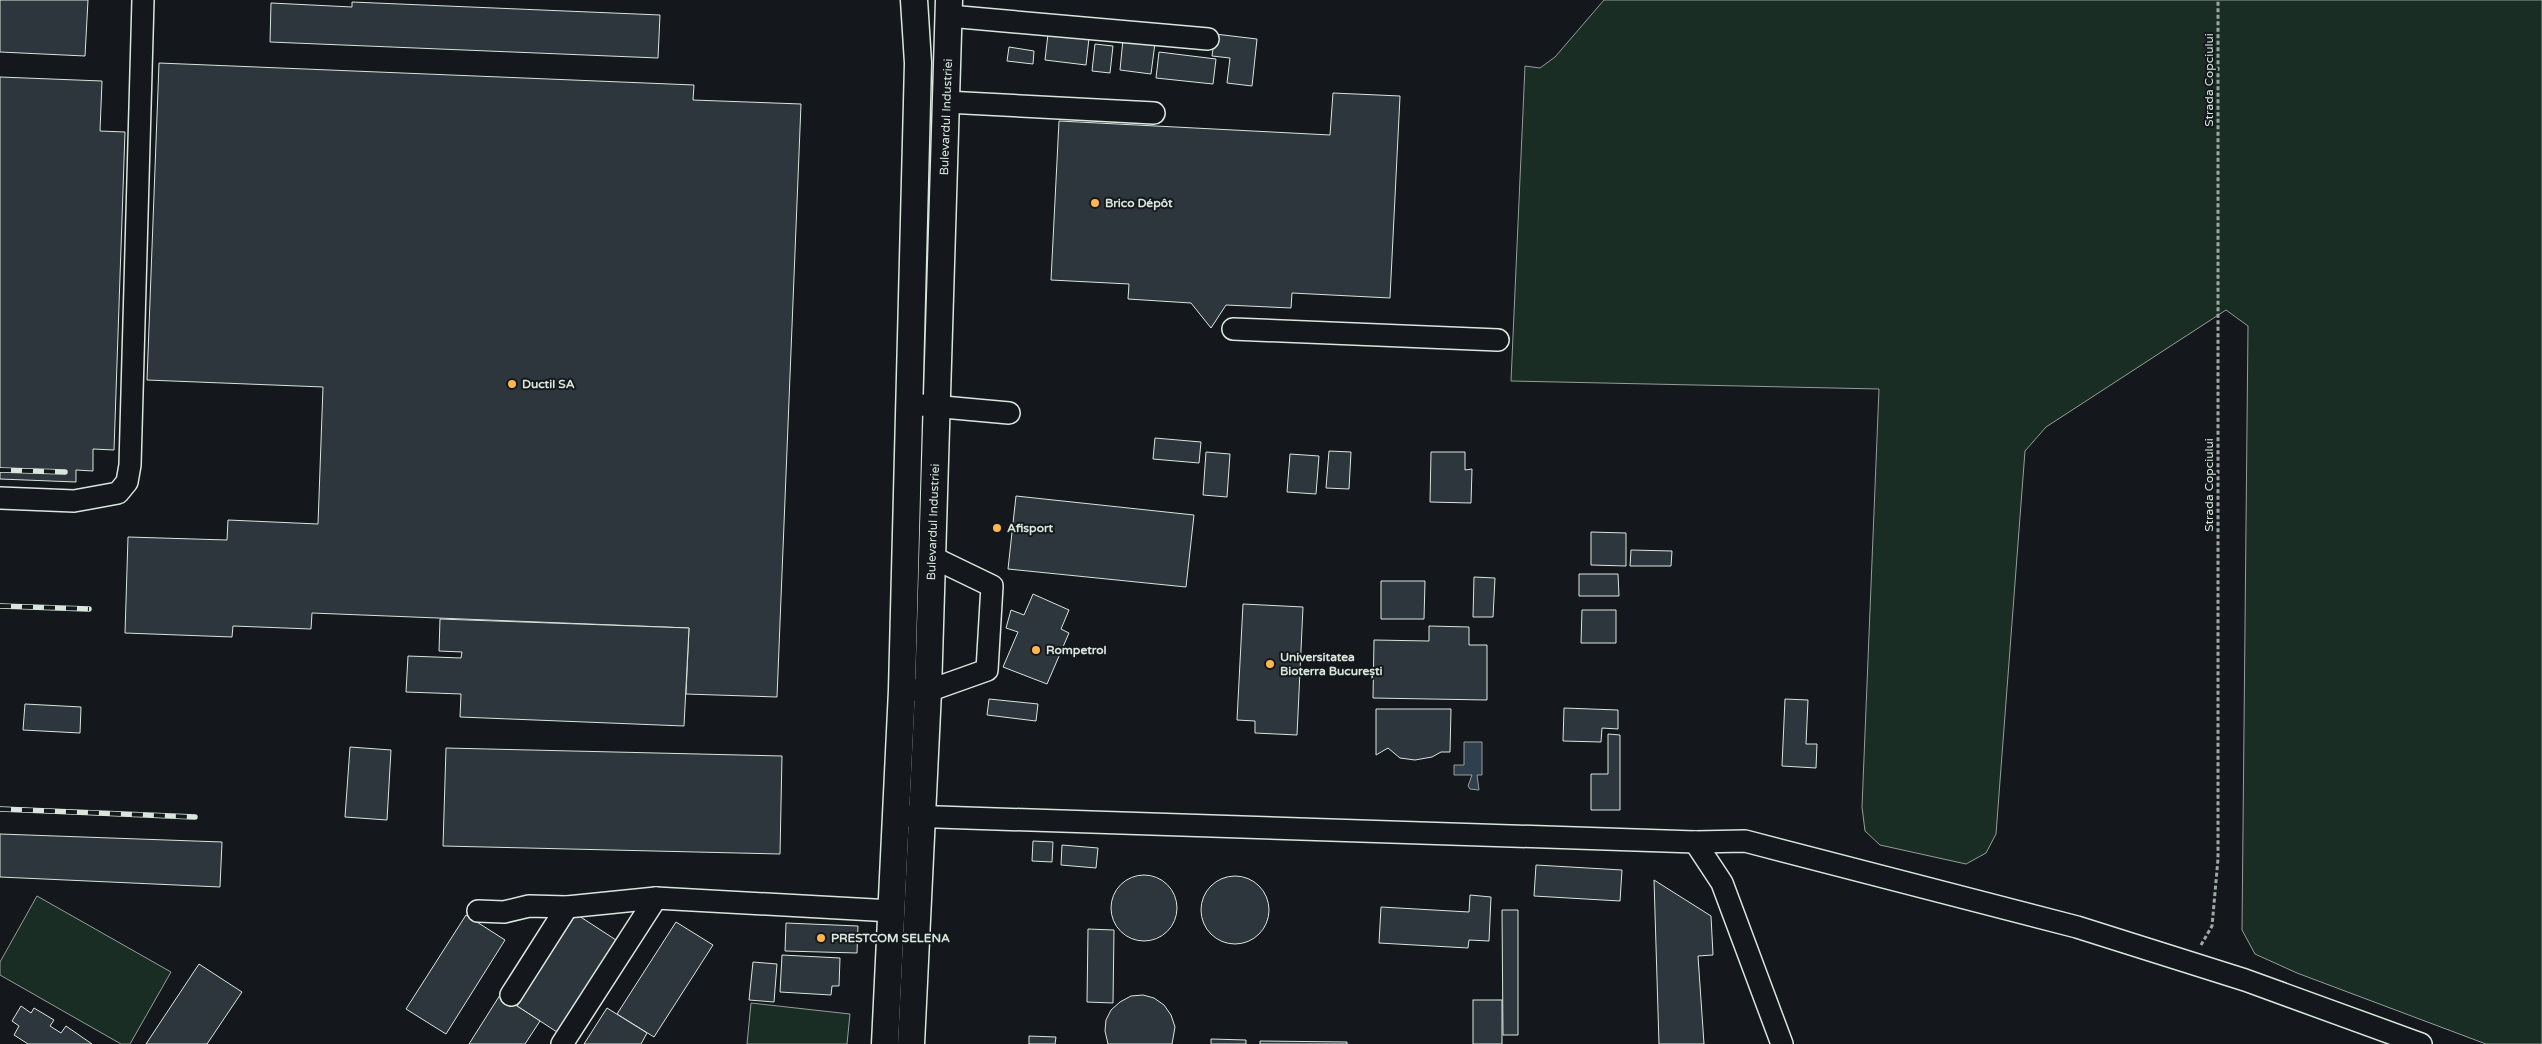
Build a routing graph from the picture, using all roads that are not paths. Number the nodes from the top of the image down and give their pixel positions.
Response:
1 (144, 0) edge
2 (949, 4) edge
3 (915, 7) edge
4 (1208, 39) dead end
5 (946, 102) junction
6 (1154, 113) dead end
7 (1233, 329) dead end
8 (1498, 340) dead end
9 (909, 404) junction
10 (936, 406) junction
11 (1009, 413) dead end
12 (0, 498) edge
13 (932, 557) junction
14 (902, 690) junction
15 (928, 691) junction
16 (910, 816) junction
17 (1695, 842) junction
18 (656, 898) junction
19 (567, 907) junction
20 (478, 911) dead end
21 (892, 911) junction
22 (511, 995) dead end
23 (562, 1044) edge
24 (885, 1044) edge
25 (910, 1044) edge
26 (1782, 1044) edge
27 (2421, 1044) edge

1 - 12 street
2 - 4 street
2 - 5 main road, Bulevardul Industriei
3 - 9 main road, Bulevardul Industriei
5 - 6 street
5 - 10 main road, Bulevardul Industriei
7 - 8 street
9 - 10 street
9 - 14 main road, Bulevardul Industriei
10 - 11 street
10 - 13 main road, Bulevardul Industriei
13 - 15 main road, Bulevardul Industriei
13 - 15 street
14 - 15 street
14 - 16 main road, Bulevardul Industriei
15 - 16 main road, Bulevardul Industriei
16 - 17 street
16 - 21 main road, Bulevardul Industriei
16 - 25 main road, Bulevardul Industriei
17 - 26 street
17 - 27 street
18 - 19 street
18 - 21 street
18 - 23 street
19 - 20 street
19 - 22 street
21 - 24 main road, Bulevardul Industriei

